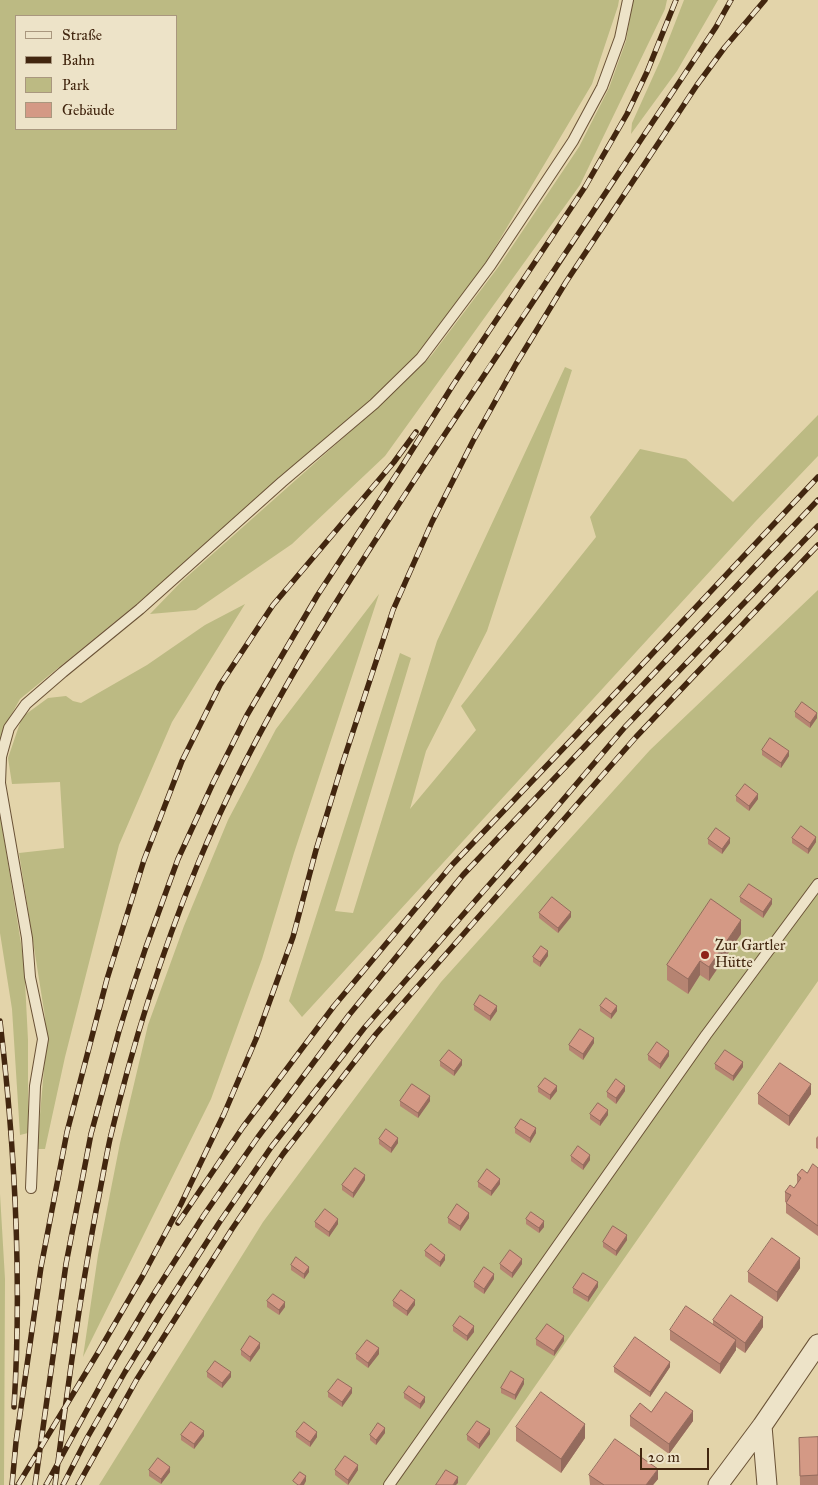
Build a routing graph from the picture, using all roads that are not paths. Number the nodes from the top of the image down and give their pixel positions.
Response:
1 (628, 0) edge
2 (818, 884) edge
3 (32, 1188) dead end
4 (818, 1344) edge
5 (762, 1426) junction
6 (389, 1485) edge
7 (718, 1485) edge
8 (767, 1485) edge

1 - 3 lane
2 - 6 lane
4 - 5 street
5 - 7 street
5 - 8 street

